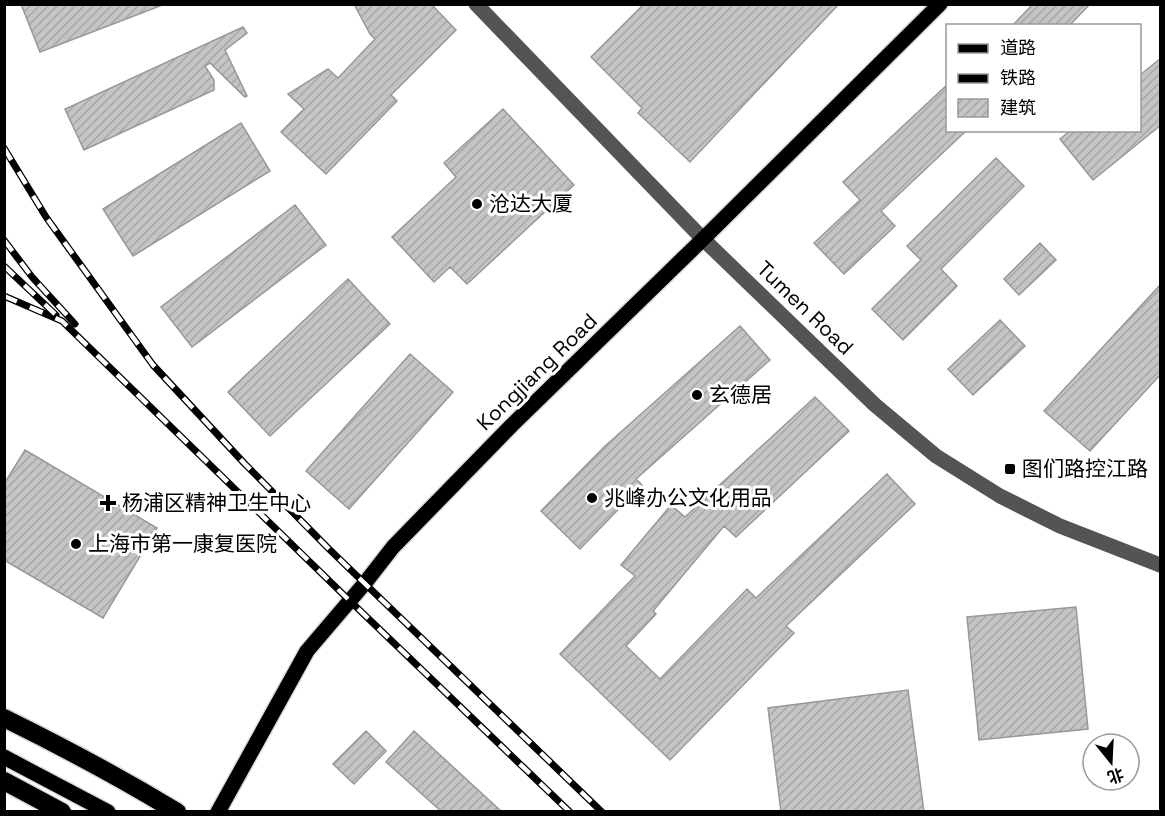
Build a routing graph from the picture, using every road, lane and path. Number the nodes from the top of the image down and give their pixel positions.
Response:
1 (476, 4) edge
2 (940, 4) edge
3 (703, 239) junction
4 (1161, 565) edge
5 (4, 718) edge
6 (4, 756) edge
7 (4, 781) edge
8 (62, 812) edge
9 (108, 812) edge
10 (177, 812) edge
11 (218, 812) edge

1 - 3 street, Tumen Road
2 - 3 main road, Kongjiang Road
3 - 4 street, Tumen Road
3 - 11 main road, Kongjiang Road
5 - 10 highway
6 - 9 main road
7 - 8 highway

